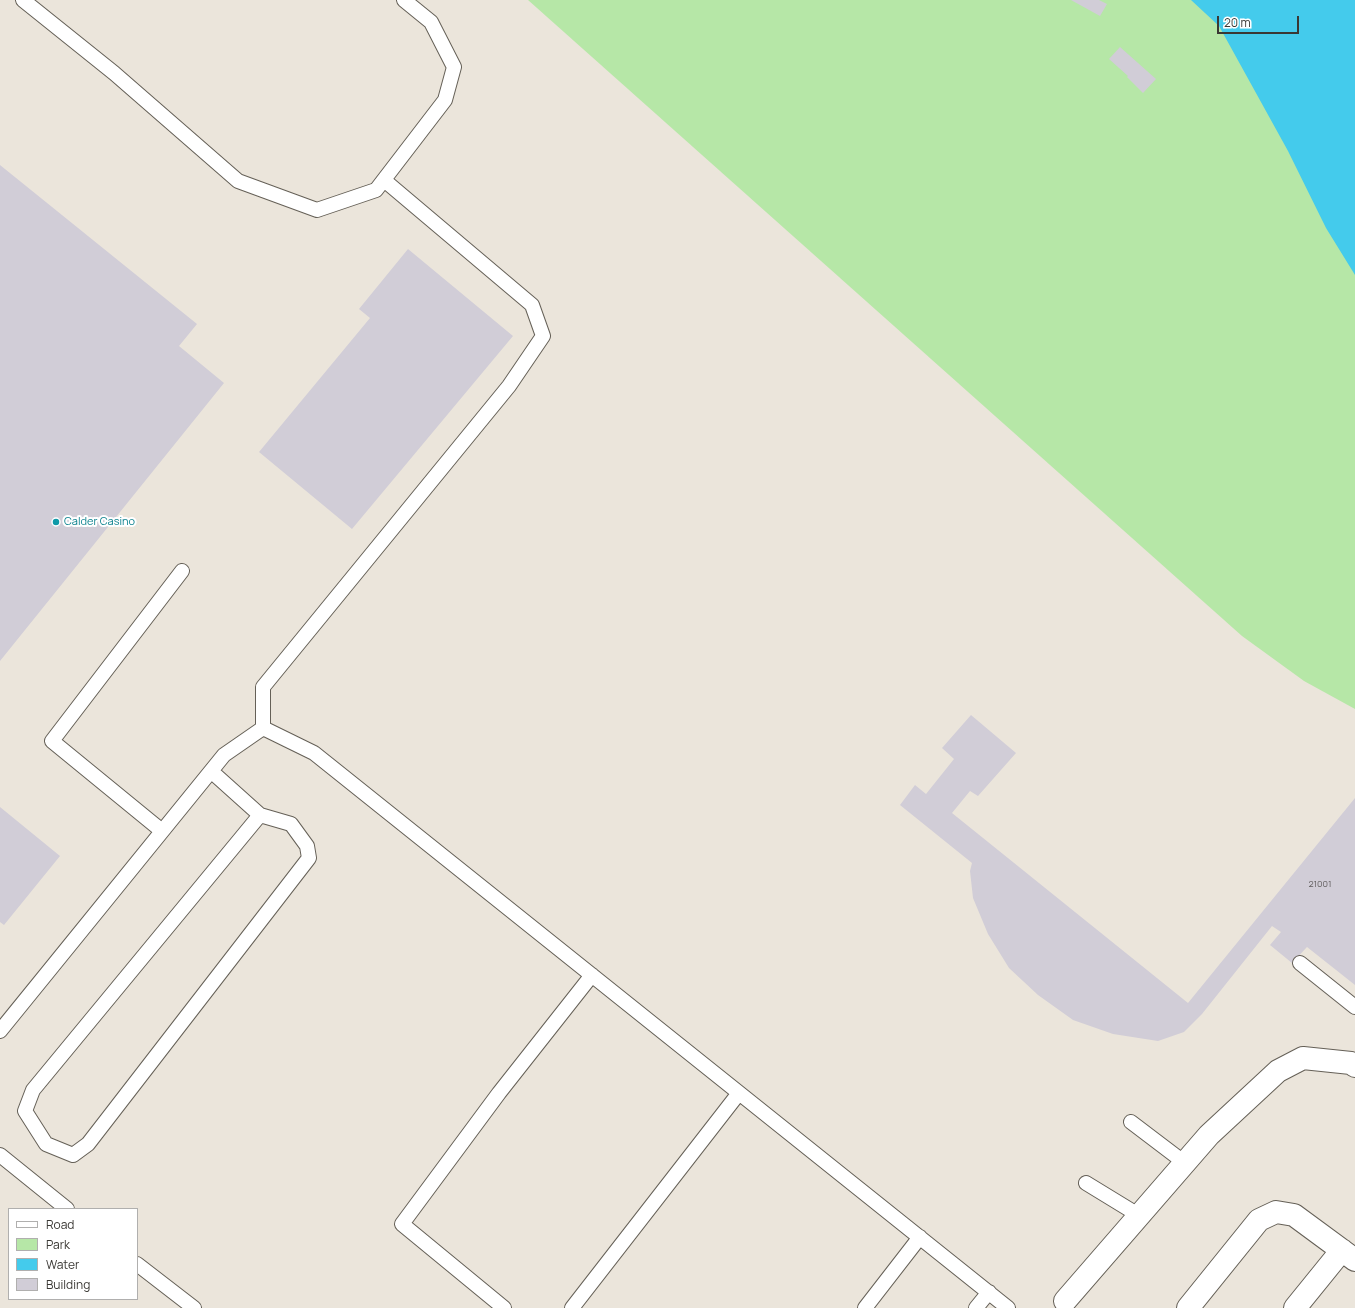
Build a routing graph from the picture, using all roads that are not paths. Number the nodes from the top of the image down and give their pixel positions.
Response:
1 (23, 0) edge
2 (404, 0) edge
3 (384, 180) junction
4 (182, 571) dead end
5 (263, 728) junction
6 (211, 771) junction
7 (260, 815) junction
8 (162, 831) junction
9 (1300, 962) dead end
10 (592, 975) junction
11 (1355, 1008) edge
12 (0, 1031) edge
13 (1355, 1066) edge
14 (739, 1093) junction
15 (1131, 1122) dead end
16 (0, 1155) edge
17 (1185, 1163) junction
18 (1086, 1183) dead end
19 (66, 1208) edge
20 (1140, 1216) junction
21 (920, 1237) junction
22 (1348, 1255) edge
23 (138, 1265) edge
24 (989, 1292) junction
25 (1064, 1305) edge
26 (194, 1308) edge
27 (504, 1308) edge
28 (572, 1308) edge
29 (865, 1308) edge
30 (976, 1308) edge
31 (1008, 1308) edge
32 (1188, 1308) edge
33 (1295, 1308) edge

1 - 3 lane
2 - 3 lane
3 - 5 lane
4 - 8 lane
5 - 6 lane
5 - 10 lane
6 - 7 lane
6 - 8 lane
7 - 7 lane
8 - 12 lane
9 - 11 lane
10 - 14 lane
10 - 27 lane
13 - 17 street
14 - 21 lane
14 - 28 lane
15 - 17 lane
16 - 19 lane
17 - 20 street
18 - 20 lane
20 - 25 street
21 - 24 lane
21 - 29 lane
22 - 32 street
22 - 33 street
23 - 26 lane
24 - 30 lane
24 - 31 lane

